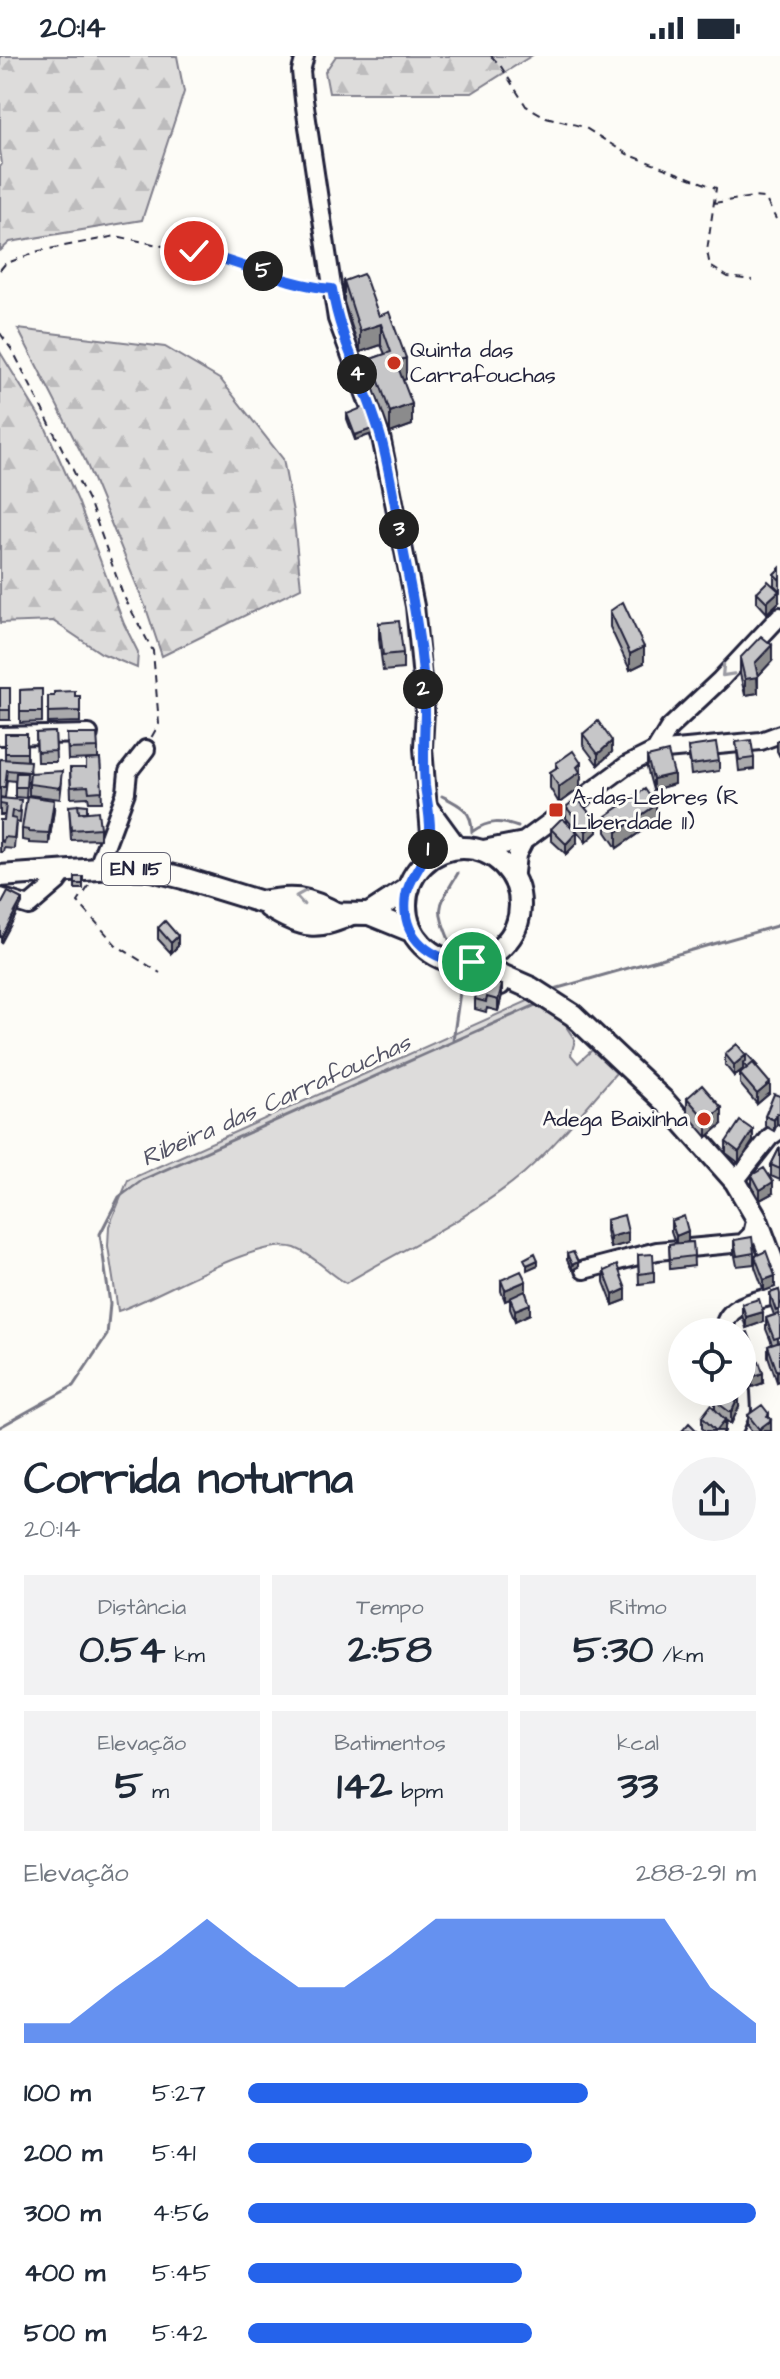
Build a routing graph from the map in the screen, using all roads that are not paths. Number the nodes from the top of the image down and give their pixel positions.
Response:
1 (305, 56) edge
2 (780, 616) edge
3 (90, 734) edge
4 (780, 734) edge
5 (0, 736) edge
6 (146, 749) road end
7 (655, 751) junction
8 (428, 806) junction
9 (524, 841) junction
10 (469, 849) junction
11 (423, 864) junction
12 (95, 870) junction
13 (65, 871) junction
14 (0, 876) edge
15 (514, 881) junction
16 (409, 888) junction
17 (0, 897) edge
18 (355, 914) junction
19 (515, 929) junction
20 (411, 931) junction
21 (473, 970) junction
22 (531, 988) junction
23 (780, 1130) edge
24 (735, 1181) junction
25 (756, 1217) junction
26 (584, 1270) dead end
27 (780, 1281) edge
28 (780, 1294) edge
29 (727, 1318) edge
30 (742, 1406) edge
31 (733, 1431) edge

1 - 8 street
2 -> 7 street
3 - 5 street
4 - 7 street
6 - 12 street
7 - 9 street
8 - 10 street
8 - 11 street
9 - 10 street
9 - 15 street
10 - 11 main road
10 - 15 main road
11 - 16 main road
12 - 13 main road, EN 115
12 - 18 main road, EN 115
13 - 14 main road, EN 115
13 - 17 street
15 - 19 main road, EN 115
16 - 18 main road
16 - 20 main road
18 - 20 main road, EN 115
19 - 21 main road
19 - 22 main road, EN 115
20 - 21 main road, EN 115
21 - 22 main road, EN 115
22 - 24 main road, EN 115
23 - 24 street
24 - 25 main road, EN 115
25 - 26 street
25 - 27 main road, EN 115
28 - 29 street
30 - 31 street

